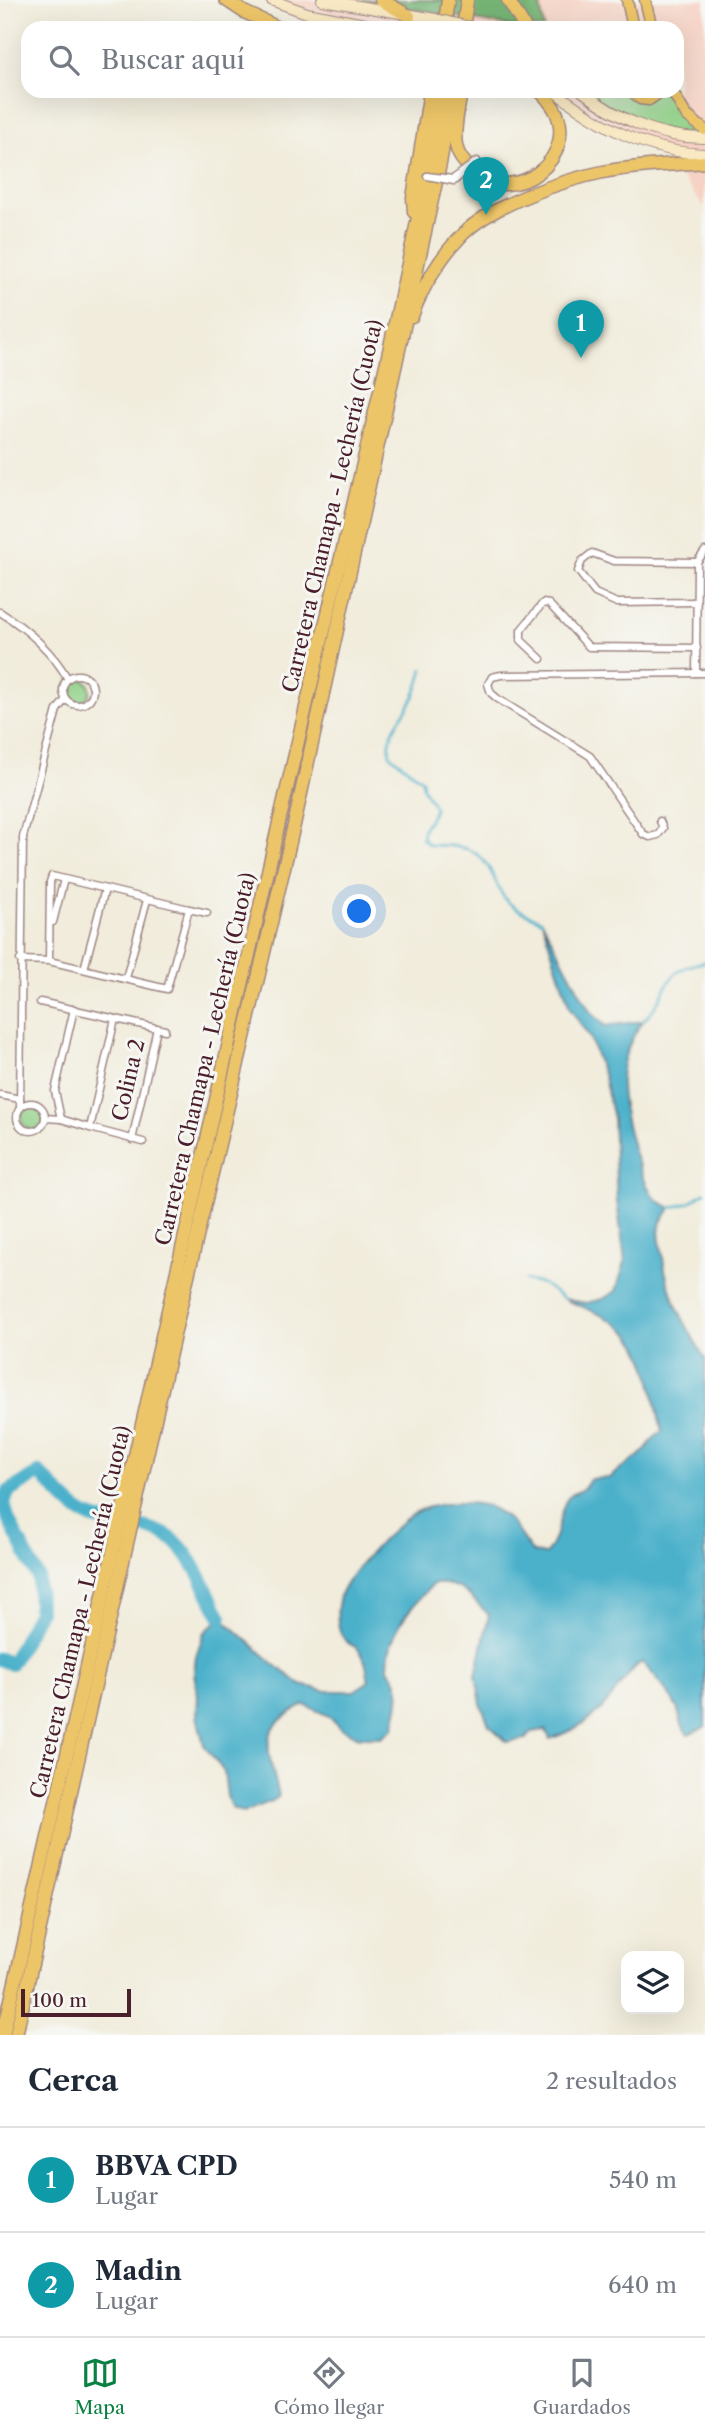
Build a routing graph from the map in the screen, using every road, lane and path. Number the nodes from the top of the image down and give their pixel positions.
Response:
1 (226, 0) edge
2 (271, 0) edge
3 (323, 0) edge
4 (381, 0) edge
5 (448, 0) edge
6 (455, 0) edge
7 (470, 0) edge
8 (508, 0) edge
9 (626, 0) edge
10 (645, 0) edge
11 (408, 16) junction
12 (264, 21) edge
13 (349, 21) edge
14 (428, 21) edge
15 (441, 21) edge
16 (452, 21) edge
17 (465, 21) edge
18 (472, 21) edge
19 (521, 21) edge
20 (631, 21) edge
21 (650, 21) edge
22 (426, 98) edge
23 (440, 98) edge
24 (451, 98) edge
25 (460, 98) edge
26 (546, 98) edge
27 (564, 98) edge
28 (593, 98) edge
29 (676, 98) edge
30 (705, 130) edge
31 (705, 138) edge
32 (705, 154) edge
33 (705, 162) edge
34 (426, 176) joint
35 (415, 227) junction
36 (395, 366) junction
37 (705, 551) edge
38 (698, 562) junction
39 (701, 578) edge
40 (698, 602) junction
41 (0, 612) edge
42 (696, 648) junction
43 (541, 659) dead end
44 (696, 673) junction
45 (705, 673) edge
46 (68, 679) junction
47 (65, 700) junction
48 (660, 821) dead end
49 (64, 879) junction
50 (105, 889) junction
51 (147, 900) junction
52 (189, 909) junction
53 (207, 913) dead end
54 (50, 931) junction
55 (20, 960) junction
56 (49, 961) junction
57 (84, 969) junction
58 (126, 978) junction
59 (167, 989) junction
60 (176, 991) dead end
61 (40, 1002) dead end
62 (74, 1009) junction
63 (115, 1019) junction
64 (0, 1094) edge
65 (20, 1099) junction
66 (57, 1105) junction
67 (20, 1108) junction
68 (45, 1115) junction
69 (61, 1119) junction
70 (90, 1128) junction
71 (132, 1140) junction
72 (143, 1142) dead end
73 (154, 1397) junction
74 (96, 1655) junction
75 (2, 2035) edge
76 (16, 2035) edge

1 - 12 highway
2 - 13 main road
3 - 11 main road
4 - 11 highway
5 - 15 highway
6 - 16 highway
7 - 17 highway
7 - 18 highway
8 - 19 highway
9 - 20 main road
10 - 21 main road
11 - 14 main road
22 - 35 highway
23 - 35 highway, Carretera Chamapa - Lechería (Cuota)
24 - 36 highway, Carretera Chamapa - Lechería (Cuota)
25 - 26 highway
27 - 32 main road
28 - 31 main road
29 - 30 main road
33 - 36 highway
34 - 34 street, bridge
35 - 73 highway, Carretera Chamapa - Lechería (Cuota)
36 - 73 highway, Carretera Chamapa - Lechería (Cuota)
37 - 38 street
38 - 39 street
38 - 40 street
39 - 40 street
40 - 42 street
41 - 46 street
42 - 43 street
42 - 44 street
44 - 45 street
44 - 48 street
46 - 47 street
46 - 47 street
47 - 55 street
49 - 50 street
49 - 54 street
49 - 54 street
50 - 51 street
50 - 57 street
51 - 52 street
51 - 58 street
52 - 53 street
52 - 59 street
54 - 56 street
55 - 56 street
55 - 65 street
56 - 57 street
57 - 58 street
58 - 59 street
59 - 60 street
61 - 62 street, Colina 2
62 - 63 street, Colina 2
62 - 66 street
63 - 70 street, Colina 2
63 - 71 street, Colina 2
64 - 65 street
65 - 67 street
66 - 68 street
66 - 69 street
67 - 68 street
67 - 68 street
68 - 69 street, Colina 2
69 - 70 street, Colina 2
70 - 71 street, Colina 2
71 - 72 street, Colina 2
73 - 74 highway, Carretera Chamapa - Lechería (Cuota)
74 - 75 highway, Carretera Chamapa - Lechería (Cuota)
74 - 76 highway, Carretera Chamapa - Lechería (Cuota)

